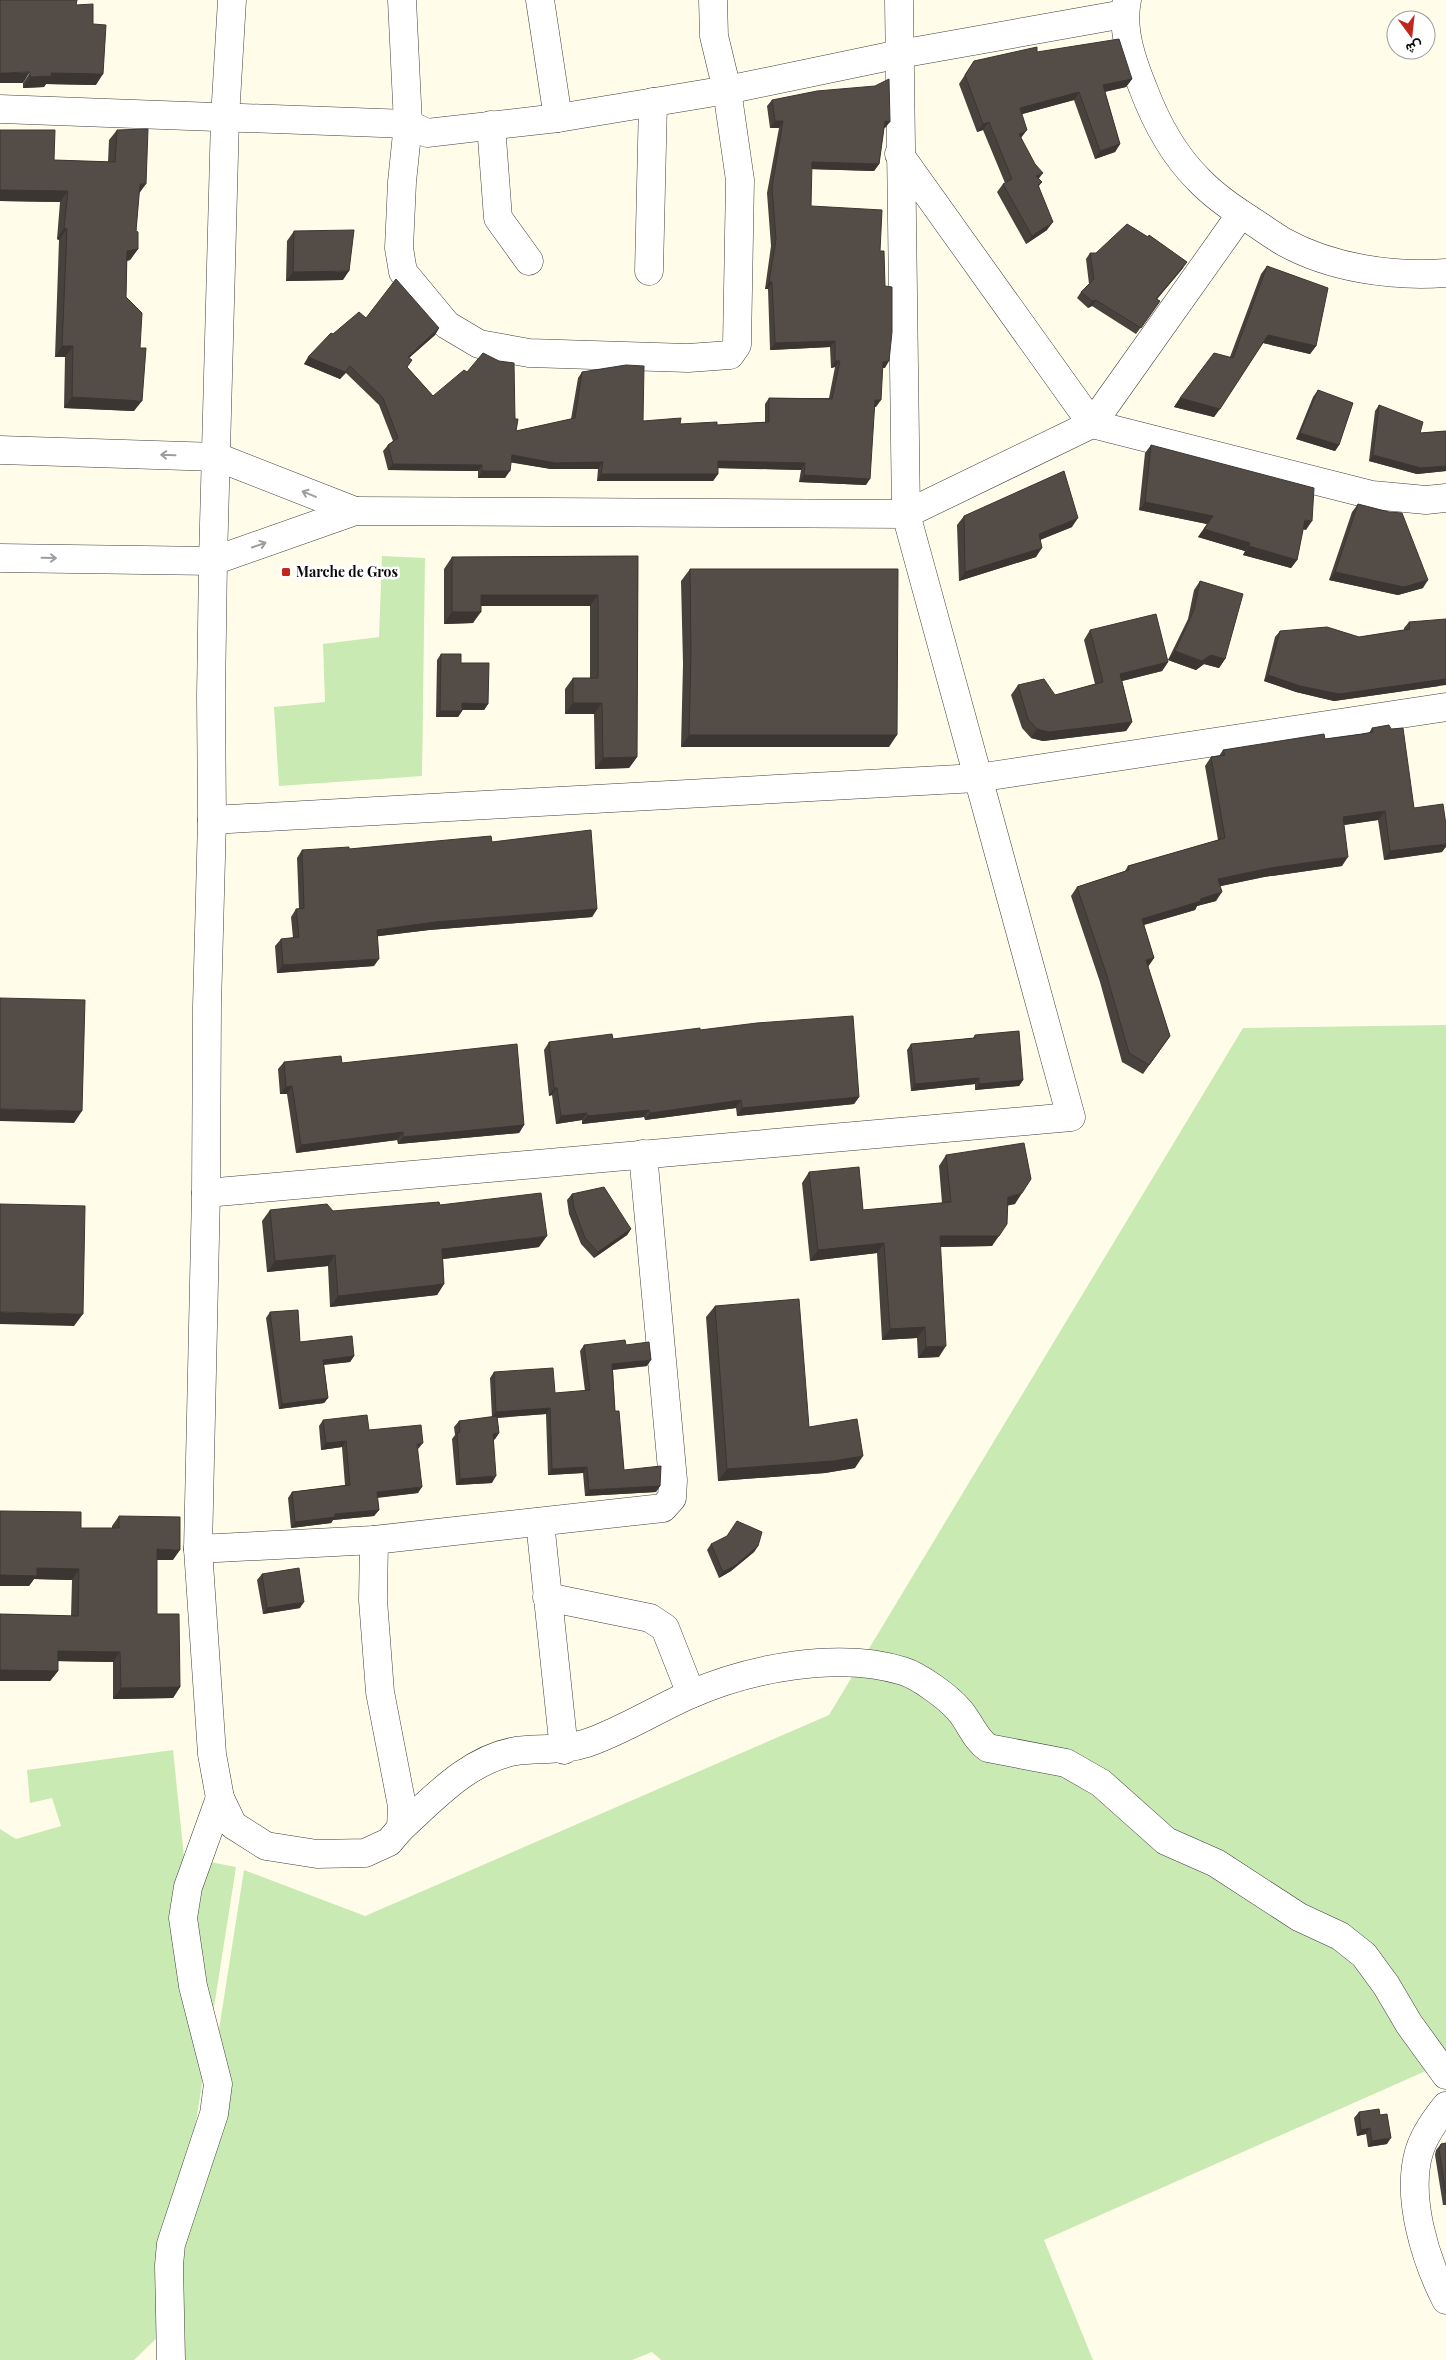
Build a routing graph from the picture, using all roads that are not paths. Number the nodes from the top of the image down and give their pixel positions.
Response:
1 (232, 0) edge
2 (402, 0) edge
3 (540, 0) edge
4 (713, 0) edge
5 (899, 0) edge
6 (1126, 7) edge
7 (900, 54) junction
8 (727, 90) junction
9 (653, 102) junction
10 (0, 109) edge
11 (225, 118) junction
12 (558, 118) junction
13 (408, 124) junction
14 (491, 126) junction
15 (900, 154) junction
16 (1241, 214) junction
17 (529, 261) dead end
18 (649, 271) dead end
19 (1446, 273) edge
20 (1092, 424) junction
21 (0, 450) edge
22 (217, 457) junction
23 (1446, 498) edge
24 (355, 512) junction
25 (906, 514) junction
26 (0, 558) edge
27 (214, 561) junction
28 (1446, 707) edge
29 (977, 778) junction
30 (212, 820) junction
31 (642, 1154) junction
32 (206, 1193) junction
33 (540, 1522) junction
34 (374, 1540) junction
35 (198, 1549) junction
36 (547, 1598) junction
37 (691, 1694) junction
38 (564, 1750) junction
39 (220, 1798) junction
40 (401, 1828) junction
41 (1446, 2075) edge
42 (1446, 2106) edge
43 (1446, 2300) edge
44 (171, 2360) edge

1 - 11 street
2 - 13 street
3 - 12 street
4 - 8 street
5 - 7 street
6 - 7 street
6 - 16 street
7 - 8 street
7 - 15 street
8 - 9 street
8 - 13 street
9 - 12 street
9 - 18 street
10 - 11 street
11 - 13 street
11 - 22 street
12 - 14 street
13 - 14 street
14 - 17 street
15 - 20 street
15 - 25 street
16 - 19 street
16 - 20 street
20 - 23 street
20 - 25 street
22 -> 21 street
24 -> 22 street
22 - 27 street
24 - 25 street
27 -> 24 street
25 - 29 street
26 -> 27 street
27 - 30 street
28 - 29 street
29 - 30 street
29 - 31 street
30 - 32 street
31 - 32 street
31 - 33 street
32 - 35 street
33 - 34 street
33 - 36 street
34 - 35 street
34 - 40 street
35 - 39 street
36 - 37 street
36 - 38 street
37 - 38 street
37 - 41 street
38 - 40 street
39 - 40 street
39 - 44 street
42 - 43 street

